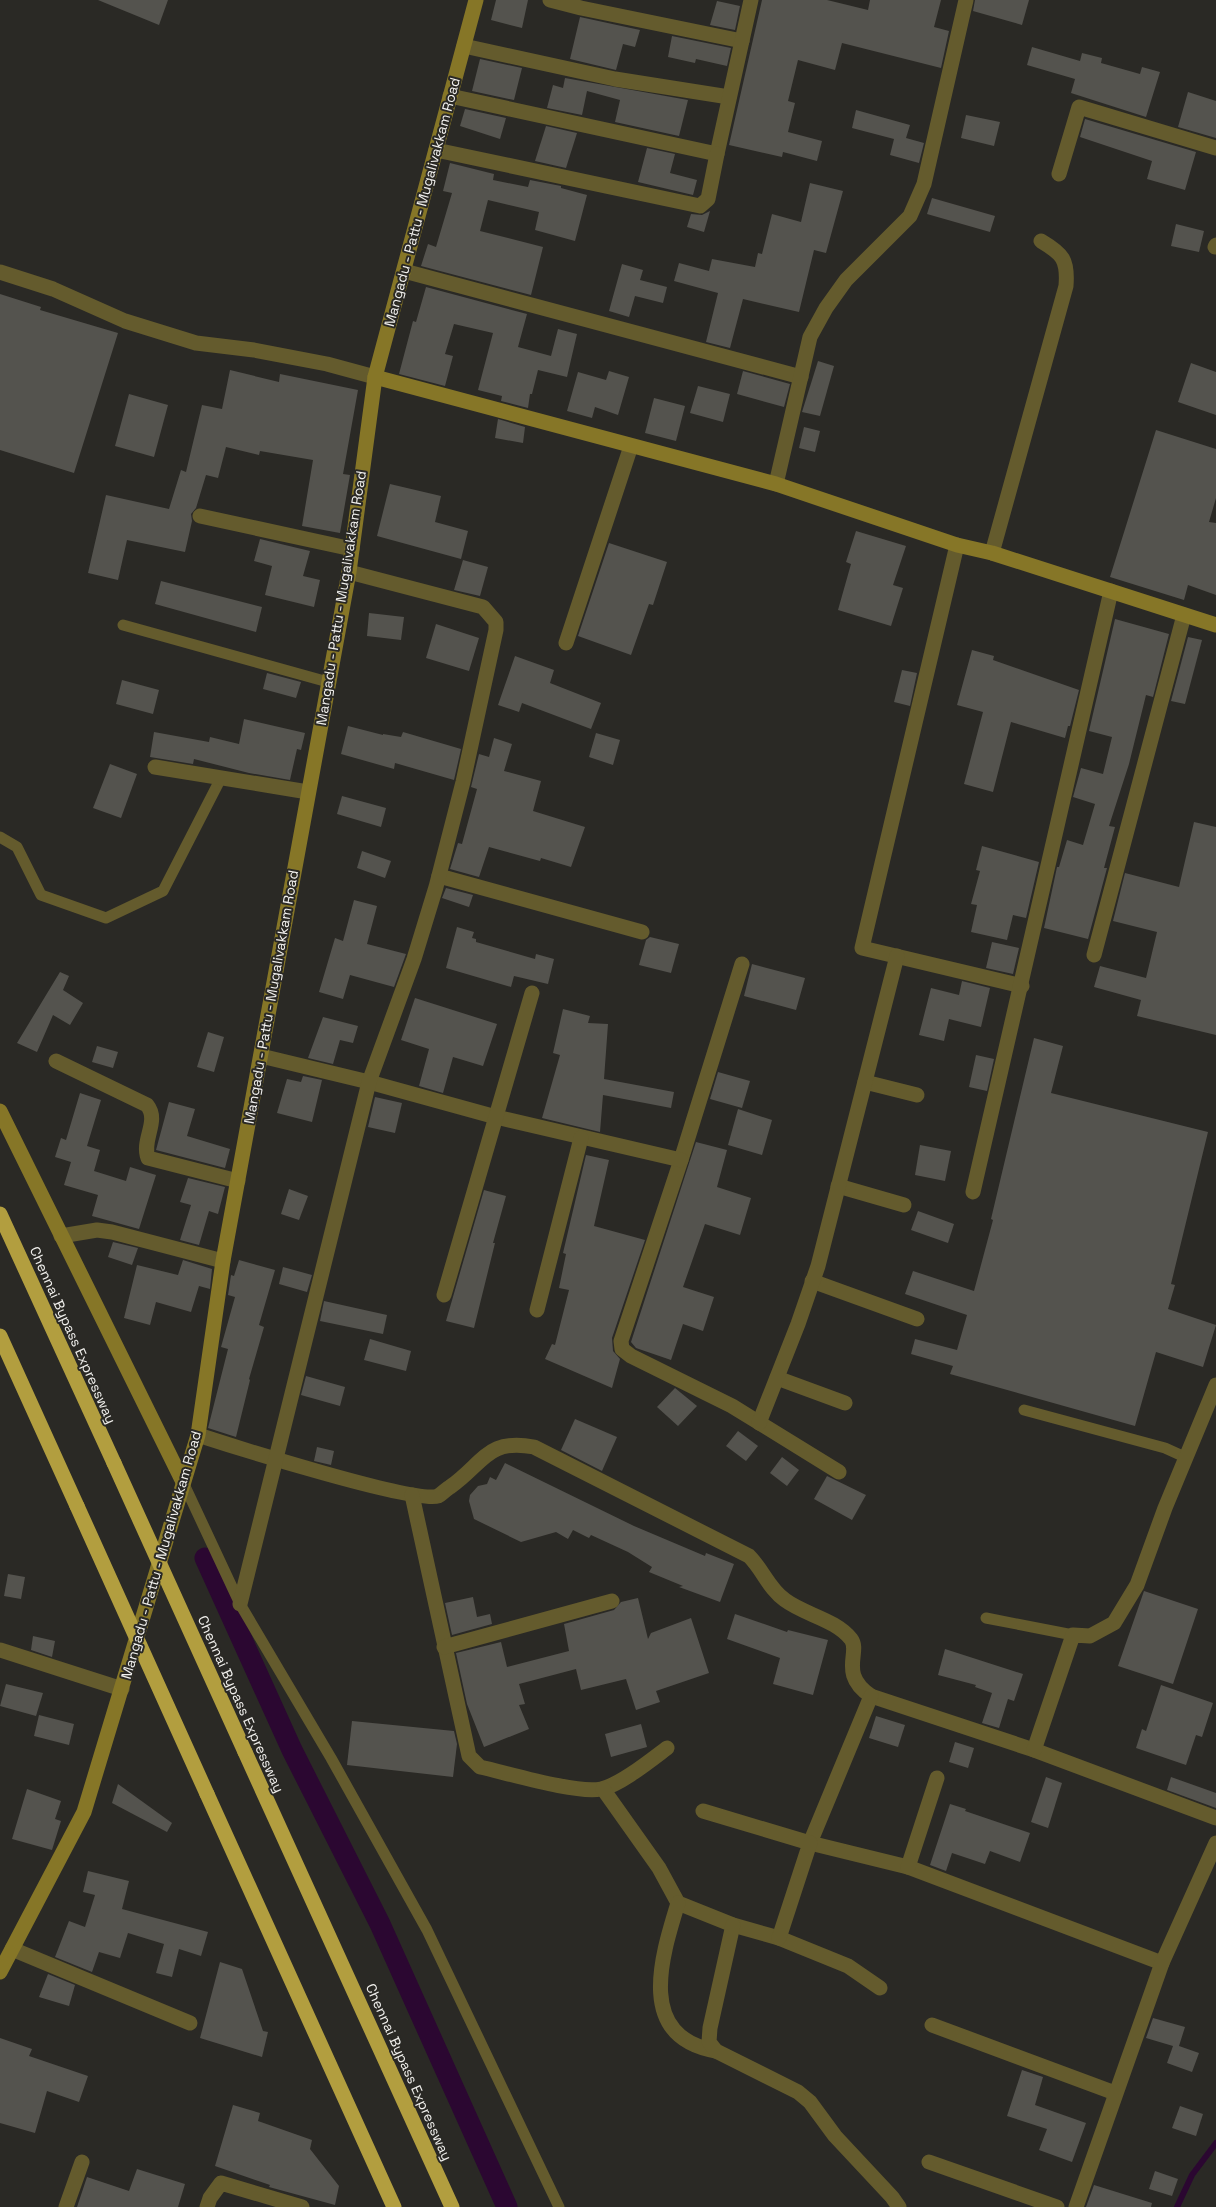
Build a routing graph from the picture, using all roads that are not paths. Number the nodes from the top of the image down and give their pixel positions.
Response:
1 (476, 0) edge
2 (550, 0) edge
3 (751, 0) edge
4 (966, 0) edge
5 (742, 41) junction
6 (464, 46) junction
7 (450, 96) junction
8 (729, 97) junction
9 (1216, 148) edge
10 (436, 150) junction
11 (717, 154) junction
12 (1059, 174) dead end
13 (1041, 241) dead end
14 (404, 271) junction
15 (0, 272) edge
16 (375, 377) junction
17 (800, 377) junction
18 (631, 446) junction
19 (776, 484) junction
20 (200, 516) dead end
21 (957, 545) junction
22 (352, 549) junction
23 (992, 553) junction
24 (348, 572) junction
25 (1110, 591) junction
26 (1184, 615) junction
27 (123, 625) dead end
28 (1216, 625) edge
29 (566, 644) dead end
30 (328, 682) junction
31 (155, 767) dead end
32 (221, 778) junction
33 (308, 792) junction
34 (0, 837) edge
35 (439, 876) junction
36 (642, 932) dead end
37 (1094, 955) dead end
38 (897, 956) junction
39 (742, 964) dead end
40 (1022, 986) junction
41 (532, 993) dead end
42 (260, 1056) junction
43 (56, 1061) dead end
44 (369, 1082) junction
45 (865, 1082) junction
46 (917, 1095) dead end
47 (0, 1111) edge
48 (496, 1117) junction
49 (581, 1138) junction
50 (681, 1160) junction
51 (238, 1181) junction
52 (838, 1186) junction
53 (973, 1192) dead end
54 (904, 1205) dead end
55 (0, 1214) edge
56 (61, 1236) junction
57 (223, 1261) junction
58 (812, 1281) junction
59 (444, 1295) dead end
60 (537, 1310) dead end
61 (917, 1319) dead end
62 (0, 1336) edge
63 (777, 1378) junction
64 (1215, 1394) edge
65 (845, 1404) dead end
66 (1024, 1410) dead end
67 (759, 1423) junction
68 (198, 1435) junction
69 (1187, 1458) junction
70 (277, 1460) junction
71 (839, 1472) dead end
72 (183, 1482) junction
73 (412, 1495) junction
74 (612, 1601) dead end
75 (240, 1604) junction
76 (986, 1618) dead end
77 (1072, 1636) junction
78 (444, 1647) junction
79 (1, 1654) edge
80 (122, 1689) junction
81 (871, 1696) junction
82 (667, 1748) dead end
83 (1034, 1750) junction
84 (937, 1778) dead end
85 (603, 1789) junction
86 (703, 1811) dead end
87 (1216, 1818) edge
88 (810, 1842) junction
89 (1216, 1843) edge
90 (908, 1867) junction
91 (678, 1903) junction
92 (733, 1925) junction
93 (779, 1938) junction
94 (12, 1949) junction
95 (1162, 1963) junction
96 (0, 1972) edge
97 (880, 1988) dead end
98 (190, 2023) dead end
99 (932, 2025) dead end
100 (716, 2051) junction
101 (1115, 2093) junction
102 (82, 2162) dead end
103 (929, 2162) dead end
104 (66, 2207) edge
105 (207, 2207) edge
106 (302, 2207) edge
107 (394, 2207) edge
108 (452, 2207) edge
109 (559, 2207) edge
110 (899, 2207) edge
111 (1057, 2207) edge
112 (1076, 2207) edge

1 - 6 street, Mangadu - Pattu - Mugalivakkam Road
2 - 5 street
3 - 5 street
4 - 17 street
5 - 8 street
6 - 7 street, Mangadu - Pattu - Mugalivakkam Road
6 - 8 street
7 - 10 street, Mangadu - Pattu - Mugalivakkam Road
7 - 11 street
8 - 11 street
9 - 12 street
10 - 11 street
10 - 14 street, Mangadu - Pattu - Mugalivakkam Road
13 - 23 street
14 - 16 street, Mangadu - Pattu - Mugalivakkam Road
14 - 17 street
15 - 16 street
16 - 18 street
16 - 22 street, Mangadu - Pattu - Mugalivakkam Road
17 - 19 street
18 - 19 street
18 - 29 street
19 - 21 street
20 - 22 street
21 - 23 street
21 - 38 street
22 - 24 street, Mangadu - Pattu - Mugalivakkam Road
23 - 25 street
24 - 30 street, Mangadu - Pattu - Mugalivakkam Road
24 - 35 street
25 - 26 street
25 - 40 street
26 - 28 street
26 - 37 street
27 - 30 lane
30 - 33 street, Mangadu - Pattu - Mugalivakkam Road
31 - 32 street
32 - 33 street
32 - 34 lane
33 - 42 street, Mangadu - Pattu - Mugalivakkam Road
35 - 36 street
35 - 44 street
38 - 40 street
38 - 45 street
39 - 50 street
40 - 53 street
41 - 48 street
42 - 44 street
42 - 51 street, Mangadu - Pattu - Mugalivakkam Road
43 - 51 street
44 - 48 street
44 - 70 street
45 - 46 street
45 - 52 street
47 - 56 street
48 - 49 street
48 - 59 street
49 - 50 street
49 - 60 street
50 - 67 street
51 - 57 street, Mangadu - Pattu - Mugalivakkam Road
52 - 54 street
52 - 58 street
55 - 108 highway, Chennai Bypass Expressway, bridge
56 - 57 street
56 - 72 street
57 - 68 street, Mangadu - Pattu - Mugalivakkam Road
58 - 61 street
58 - 63 street
62 - 107 highway, bridge
63 - 65 street
63 - 67 street
64 - 69 street
66 - 69 lane
67 - 71 street
68 - 70 street
68 - 72 street, Mangadu - Pattu - Mugalivakkam Road
69 - 77 street
70 - 73 street
70 - 75 street
72 - 75 lane
72 - 80 street, Mangadu - Pattu - Mugalivakkam Road
73 - 78 street
73 - 81 street
74 - 78 street
75 - 109 lane
76 - 77 lane
77 - 83 street
78 - 85 street
79 - 80 street
80 - 94 street, Mangadu - Pattu - Mugalivakkam Road
81 - 83 street
81 - 88 street
82 - 85 street
83 - 87 street
84 - 90 street
85 - 91 street
86 - 88 street
88 - 90 street
88 - 93 street
89 - 95 street
90 - 95 street
91 - 92 street
91 - 100 street
92 - 93 street
92 - 100 street
93 - 97 street
94 - 96 street, Mangadu - Pattu - Mugalivakkam Road
94 - 98 street
95 - 101 street
99 - 101 street
100 - 110 street
101 - 112 street
102 - 104 street
103 - 111 street
105 - 106 street

